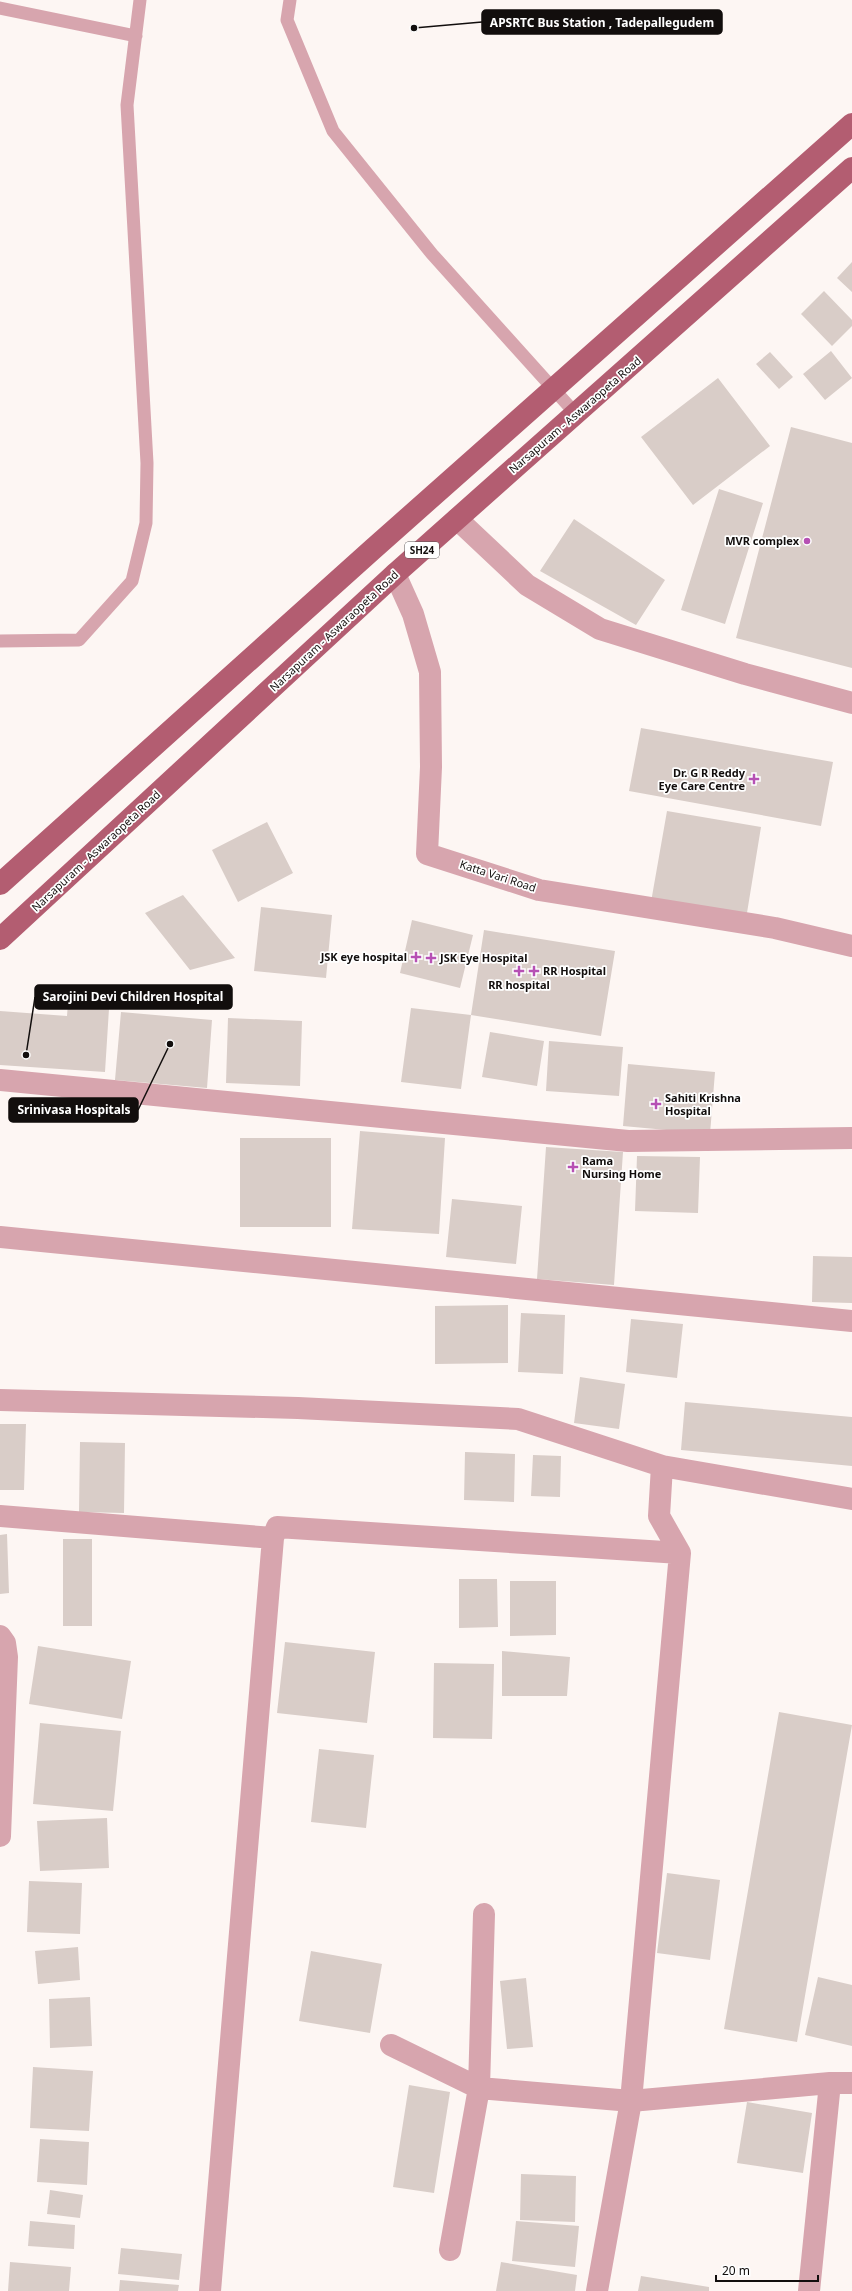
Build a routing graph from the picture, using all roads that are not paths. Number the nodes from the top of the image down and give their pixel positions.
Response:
1 (140, 0) edge
2 (290, 0) edge
3 (0, 8) edge
4 (136, 36) junction
5 (852, 124) edge
6 (852, 168) edge
7 (555, 388) junction
8 (576, 414) junction
9 (457, 519) junction
10 (394, 574) junction
11 (0, 641) edge
12 (852, 703) edge
13 (0, 884) edge
14 (0, 940) edge
15 (852, 946) edge
16 (0, 1080) edge
17 (852, 1138) edge
18 (0, 1237) edge
19 (852, 1321) edge
20 (0, 1400) edge
21 (662, 1466) junction
22 (852, 1499) edge
23 (0, 1516) edge
24 (273, 1538) junction
25 (680, 1553) junction
26 (0, 1636) edge
27 (0, 1836) edge
28 (484, 1914) dead end
29 (391, 2045) dead end
30 (830, 2083) junction
31 (852, 2083) edge
32 (479, 2088) junction
33 (631, 2101) junction
34 (450, 2250) dead end
35 (210, 2291) edge
36 (597, 2291) edge
37 (809, 2291) edge

1 - 4 lane
2 - 7 lane
3 - 4 lane
4 - 11 lane
5 - 7 main road, SH24
6 - 8 main road, Narsapuram - Aswaraopeta Road / SH24
7 - 8 lane
7 - 13 main road, SH24
8 - 9 main road, Narsapuram - Aswaraopeta Road / SH24
9 - 10 main road, Narsapuram - Aswaraopeta Road / SH24
9 - 12 street
10 - 14 main road, Narsapuram - Aswaraopeta Road / SH24
10 - 15 street, Katta Vari Road
16 - 17 street
18 - 19 street
20 - 21 street
21 - 22 street
21 - 25 street
23 - 24 street
24 - 25 street
24 - 35 street
25 - 33 street
26 - 27 street
28 - 32 street
29 - 32 street
30 - 31 street
30 - 33 street
30 - 37 street
32 - 33 street
32 - 34 street
33 - 36 street

